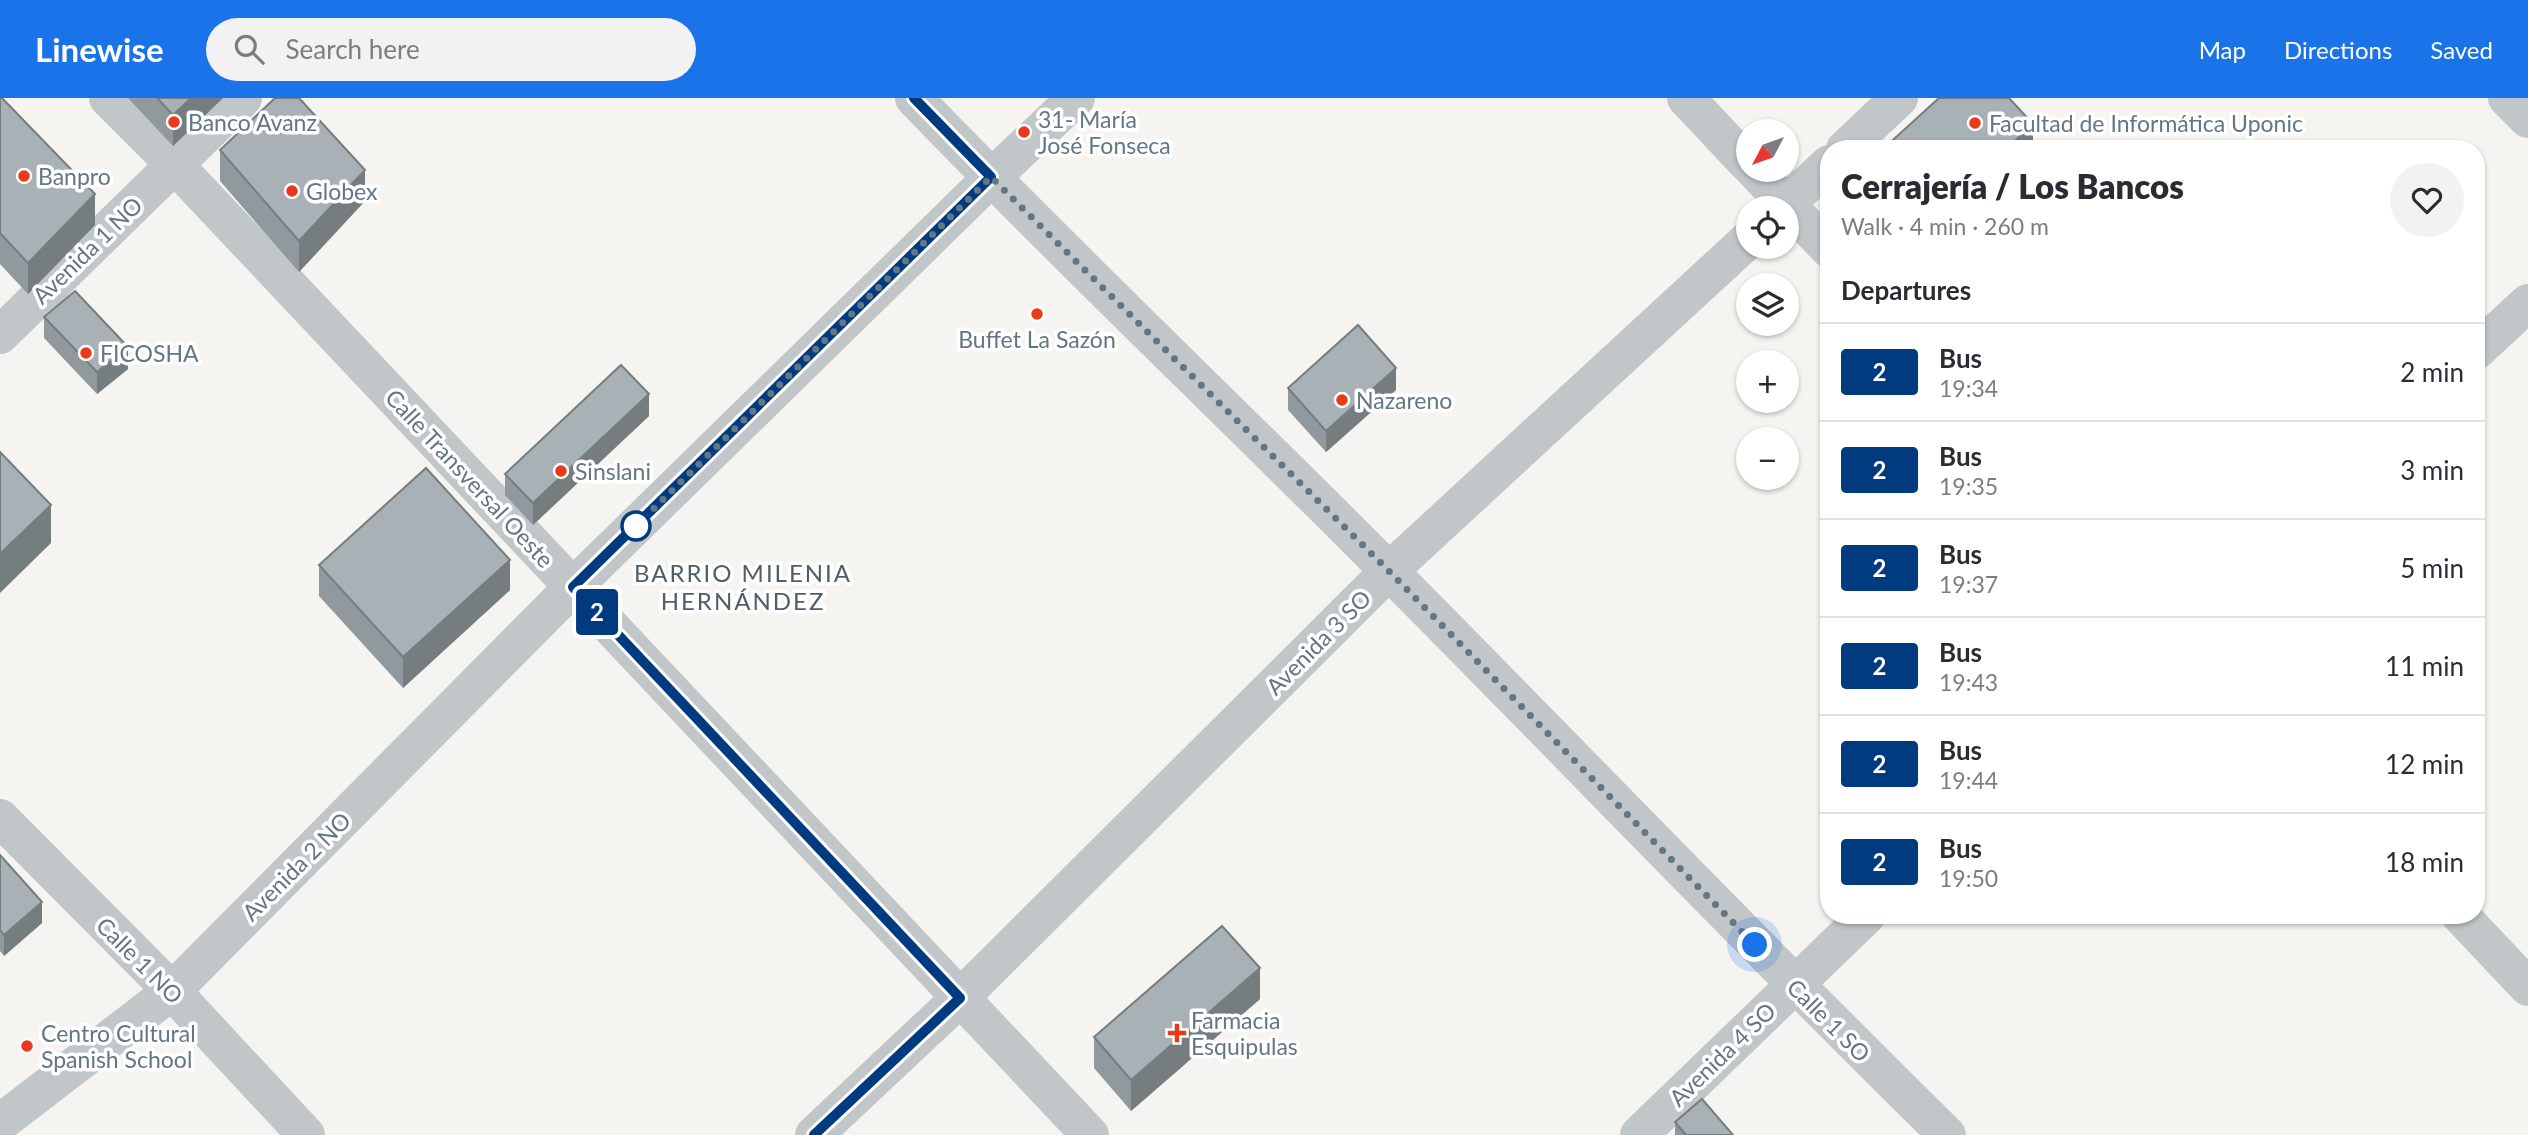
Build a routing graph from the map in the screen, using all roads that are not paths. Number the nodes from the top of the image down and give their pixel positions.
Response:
1 (108, 98) edge
2 (243, 98) edge
3 (914, 98) edge
4 (1076, 98) edge
5 (1686, 98) edge
6 (1899, 98) edge
7 (2507, 98) edge
8 (2528, 119) edge
9 (1855, 140) edge
10 (1736, 151) edge
11 (174, 164) junction
12 (1820, 173) edge
13 (991, 177) junction
14 (1764, 182) edge
15 (1776, 196) edge
16 (1795, 196) edge
17 (1799, 220) edge
18 (1820, 240) edge
19 (1736, 251) edge
20 (2528, 303) edge
21 (0, 335) edge
22 (2485, 343) edge
23 (1389, 571) junction
24 (573, 587) junction
25 (0, 818) edge
26 (1857, 924) edge
27 (2468, 924) edge
28 (1793, 984) junction
29 (2528, 987) edge
30 (172, 991) junction
31 (960, 998) junction
32 (0, 1123) edge
33 (306, 1135) edge
34 (814, 1135) edge
35 (1090, 1135) edge
36 (1639, 1135) edge
37 (1947, 1135) edge

1 - 11 street, Calle Transversal Oeste
2 - 11 street, Avenida 1 NO
3 - 13 street, Calle 1 SO
4 - 13 street, Avenida 2 NO
5 - 10 street
6 - 9 street
7 - 8 street
11 - 21 street, Avenida 1 NO
11 - 24 street, Calle Transversal Oeste
12 - 16 street
13 - 23 street, Calle 1 SO
13 - 24 street, Avenida 2 NO
14 - 15 street
17 - 18 street
19 - 23 street, Avenida 3 SO
20 - 22 street
23 - 28 street, Calle 1 SO
23 - 31 street, Avenida 3 SO
24 - 30 street, Avenida 2 NO
24 - 31 street, Calle Transversal Oeste
25 - 30 street, Calle 1 NO
26 - 28 street, Avenida 4 SO
27 - 29 street
28 - 36 street, Avenida 4 SO
28 - 37 street, Calle 1 SO
30 - 32 street, Avenida 2 NO
30 - 33 street, Calle 1 NO
31 - 34 street, Avenida 3 SO
31 - 35 street, Calle Transversal Oeste

